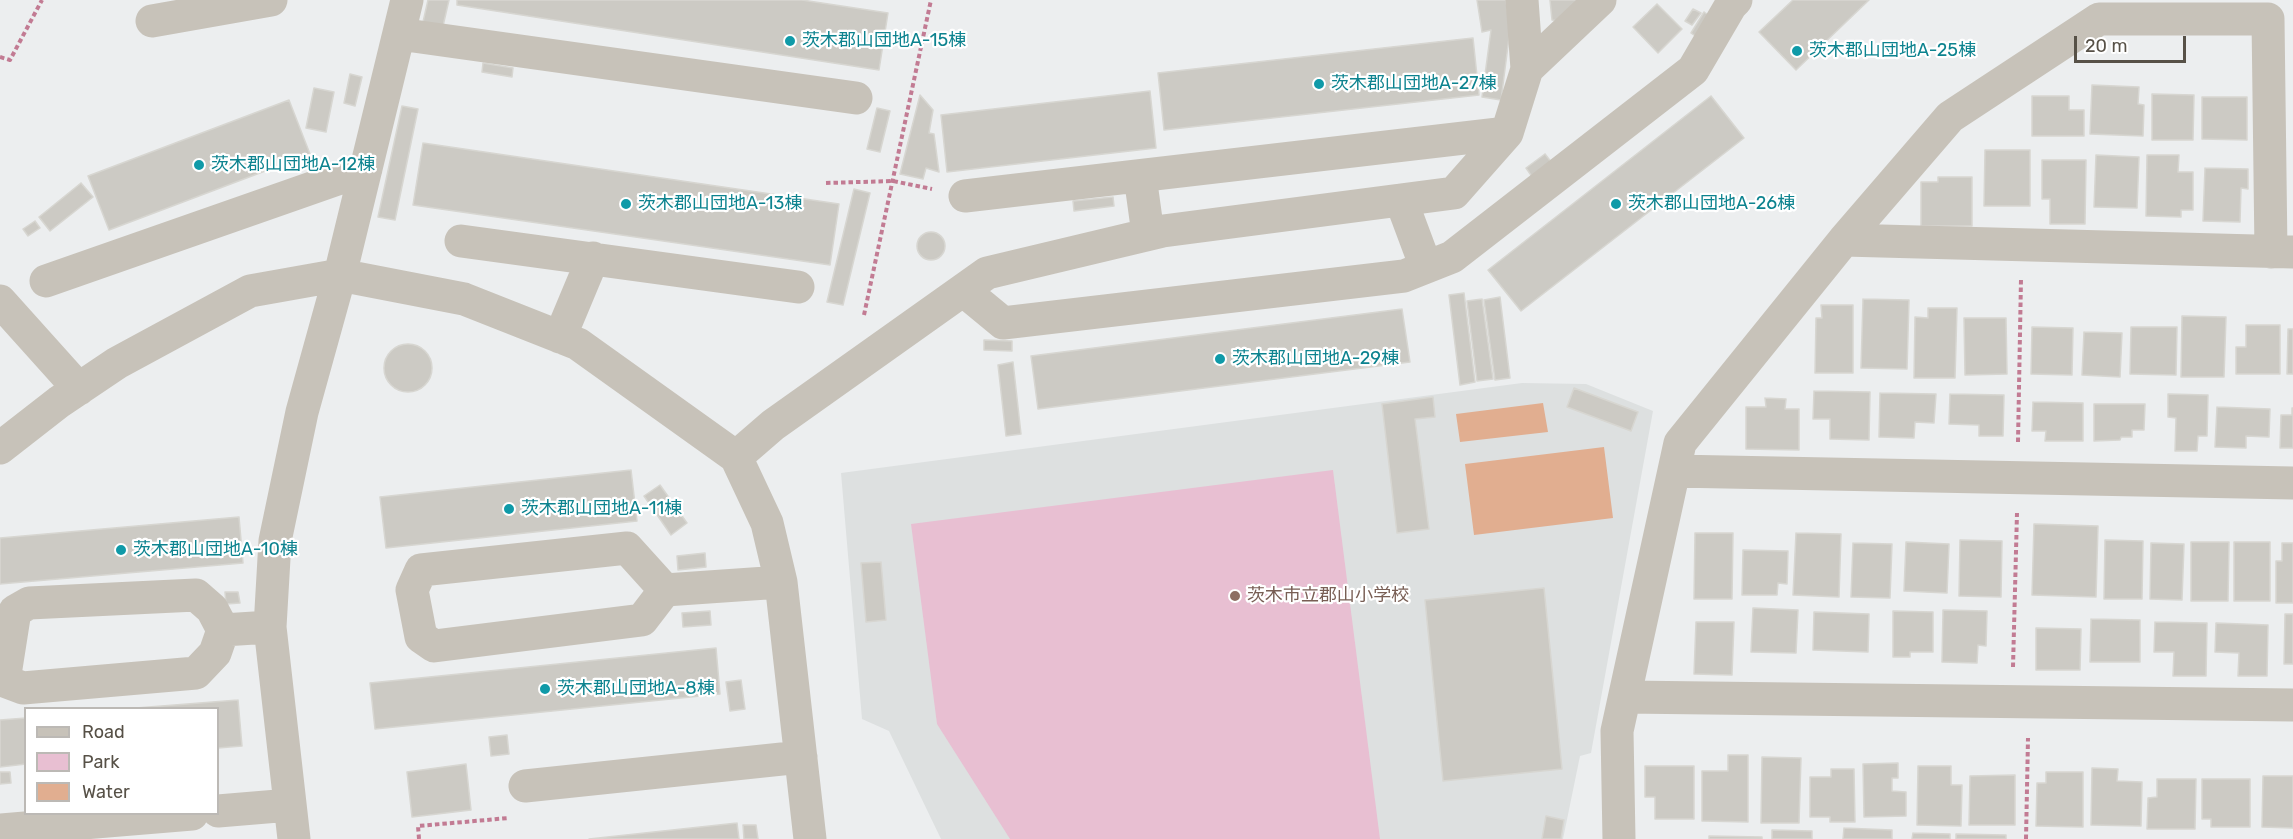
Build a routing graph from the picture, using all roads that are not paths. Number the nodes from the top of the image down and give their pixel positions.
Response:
1 (272, 0) edge
2 (407, 0) edge
3 (1522, 0) edge
4 (1600, 0) edge
5 (1731, 2) edge
6 (152, 21) dead end
7 (399, 34) junction
8 (1527, 69) junction
9 (856, 98) dead end
10 (1507, 132) junction
11 (366, 169) junction
12 (1140, 176) junction
13 (965, 196) road end
14 (1401, 200) junction
15 (1148, 234) junction
16 (461, 240) dead end
17 (1844, 240) junction
18 (2282, 252) edge
19 (593, 258) junction
20 (1426, 267) junction
21 (340, 275) junction
22 (45, 281) dead end
23 (798, 288) dead end
24 (963, 290) junction
25 (0, 302) edge
26 (560, 337) junction
27 (79, 389) junction
28 (0, 447) edge
29 (736, 457) junction
30 (1674, 471) junction
31 (2293, 483) edge
32 (781, 582) junction
33 (665, 590) junction
34 (270, 627) junction
35 (223, 630) junction
36 (1625, 697) junction
37 (2293, 705) edge
38 (801, 757) junction
39 (525, 786) road end
40 (290, 805) junction
41 (219, 811) edge
42 (169, 815) edge
43 (0, 830) edge
44 (294, 839) edge
45 (810, 839) edge
46 (1618, 839) edge

1 - 6 street
2 - 7 street
3 - 8 street
4 - 8 street
5 - 20 street
7 - 9 street
7 - 11 street
8 - 10 street
10 - 12 street
10 - 14 street
11 - 21 street
11 - 22 street
12 - 13 street
12 - 15 street
14 - 15 street
14 - 20 street
15 - 24 street
16 - 19 street
17 - 18 street
17 - 18 street
17 - 30 street
19 - 23 street
19 - 26 street
20 - 24 street
21 - 26 street
21 - 27 street
21 - 34 street
24 - 29 street
25 - 27 street
26 - 29 street
27 - 28 street
29 - 32 street
30 - 31 street
30 - 36 street
32 - 33 street
32 - 38 street
33 - 33 street
34 - 35 street
34 - 40 street
35 - 35 street
36 - 37 street
36 - 46 street
38 - 39 street
38 - 45 street
40 - 41 street
40 - 44 street
42 - 43 street

